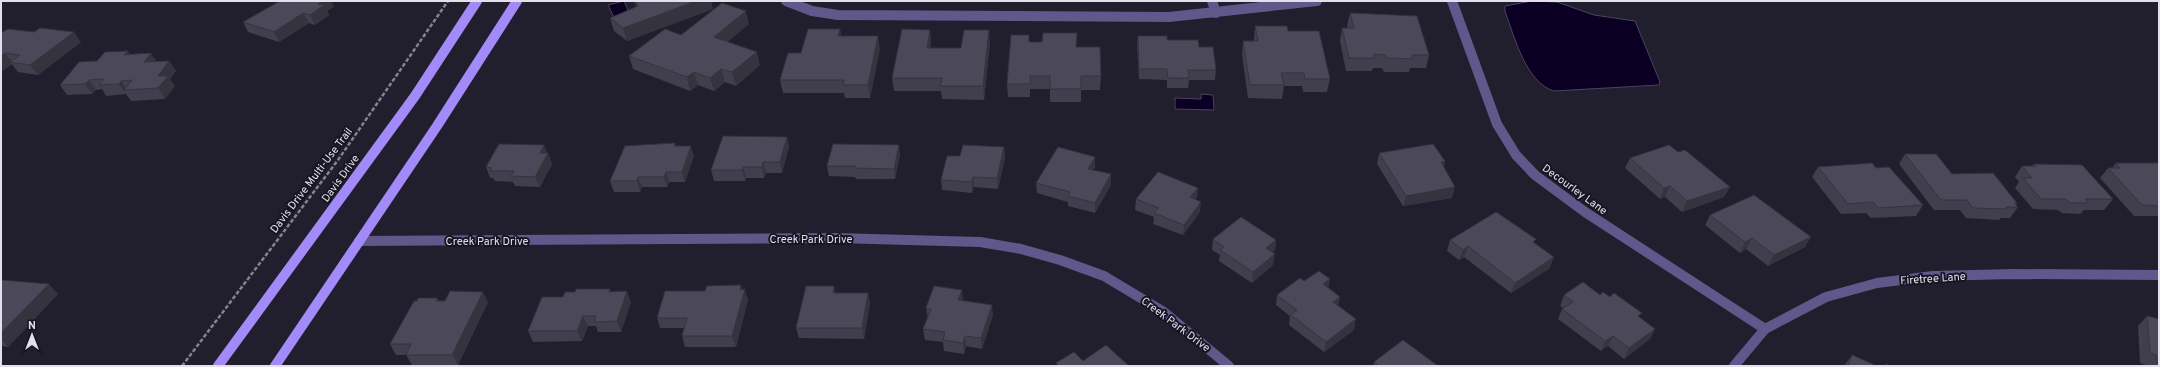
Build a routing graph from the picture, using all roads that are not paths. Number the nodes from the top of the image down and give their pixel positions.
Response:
1 (476, 1) edge
2 (517, 1) edge
3 (786, 1) edge
4 (1212, 1) edge
5 (1317, 1) edge
6 (1452, 1) edge
7 (1216, 13) junction
8 (359, 241) junction
9 (2159, 275) edge
10 (1765, 329) junction
11 (218, 366) edge
12 (275, 366) edge
13 (1229, 366) edge
14 (1734, 366) edge

1 - 11 main road, Davis Drive
2 - 8 main road
3 - 7 street
4 - 7 street
5 - 7 street
6 - 10 street, Decourley Lane
8 - 12 main road
8 - 13 street, Creek Park Drive
9 - 10 street, Firetree Lane
10 - 14 street, Firetree Lane

